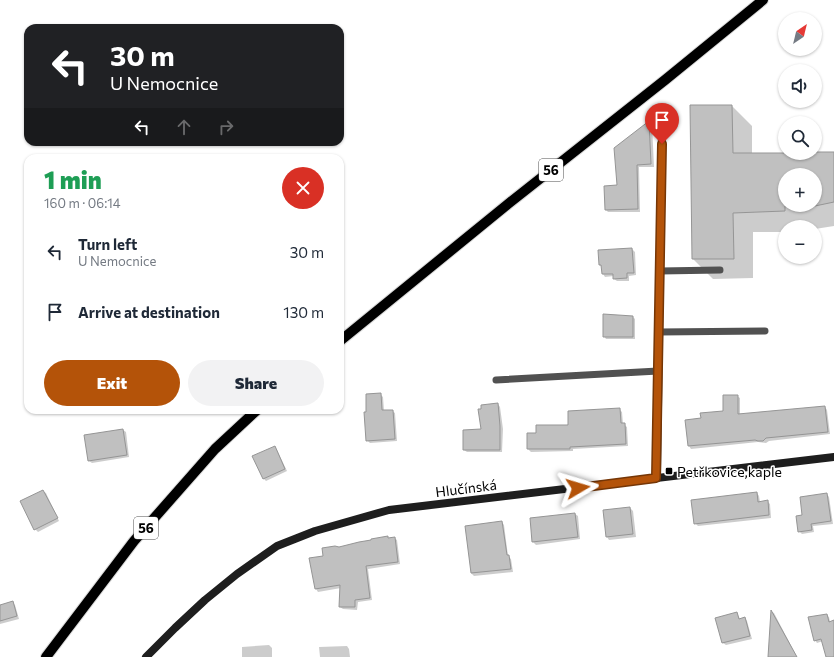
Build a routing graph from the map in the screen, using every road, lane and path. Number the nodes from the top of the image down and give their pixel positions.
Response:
1 (763, 0) edge
2 (662, 128) dead end
3 (720, 270) dead end
4 (660, 271) junction
5 (765, 331) dead end
6 (659, 332) junction
7 (344, 339) edge
8 (658, 371) junction
9 (496, 380) dead end
10 (253, 414) edge
11 (834, 457) edge
12 (656, 478) junction
13 (46, 657) edge
14 (146, 657) edge

1 - 7 main road, 56
2 - 4 street
3 - 4 lane
4 - 6 street
5 - 6 lane
6 - 8 street
8 - 9 lane
8 - 12 street
10 - 13 main road, 56
11 - 12 street, Hlučínská
12 - 14 street, Hlučínská

